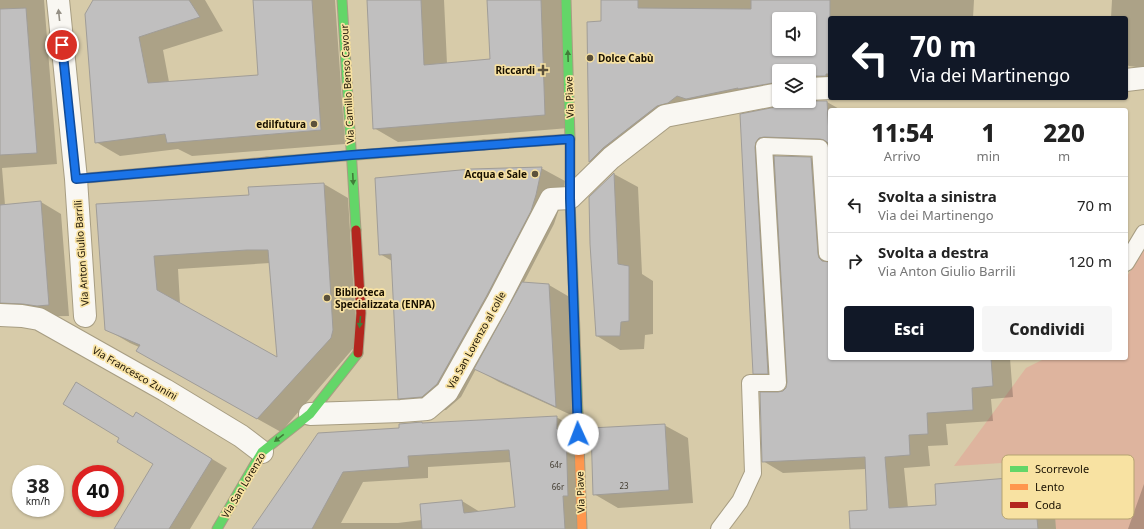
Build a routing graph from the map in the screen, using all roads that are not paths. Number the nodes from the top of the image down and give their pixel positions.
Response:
1 (58, 0) edge
2 (342, 0) edge
3 (566, 0) edge
4 (1144, 78) edge
5 (1128, 80) edge
6 (828, 88) edge
7 (816, 89) edge
8 (772, 95) edge
9 (570, 139) junction
10 (352, 155) junction
11 (76, 179) junction
12 (570, 198) junction
13 (1144, 233) edge
14 (828, 253) edge
15 (1128, 260) edge
16 (0, 315) edge
17 (85, 316) dead end
18 (310, 414) junction
19 (262, 452) junction
20 (217, 529) edge
21 (582, 529) edge
22 (719, 529) edge

11 -> 1 street, Via Anton Giulio Barrili
2 - 10 street, Via Camillo Benso Cavour
9 -> 3 street, Via Piave
4 - 5 street
6 - 7 street
8 - 12 street
9 - 10 street
9 - 12 street, Via Piave
10 - 11 street
10 -> 18 street, Via Camillo Benso Cavour
11 - 17 street, Via Anton Giulio Barrili
12 - 18 street, Via San Lorenzo al colle
12 - 21 street, Via Piave
13 - 15 lane
14 - 22 lane
16 - 19 street, Via Francesco Zunini
18 -> 19 street, Via San Lorenzo
19 - 20 street, Via San Lorenzo

